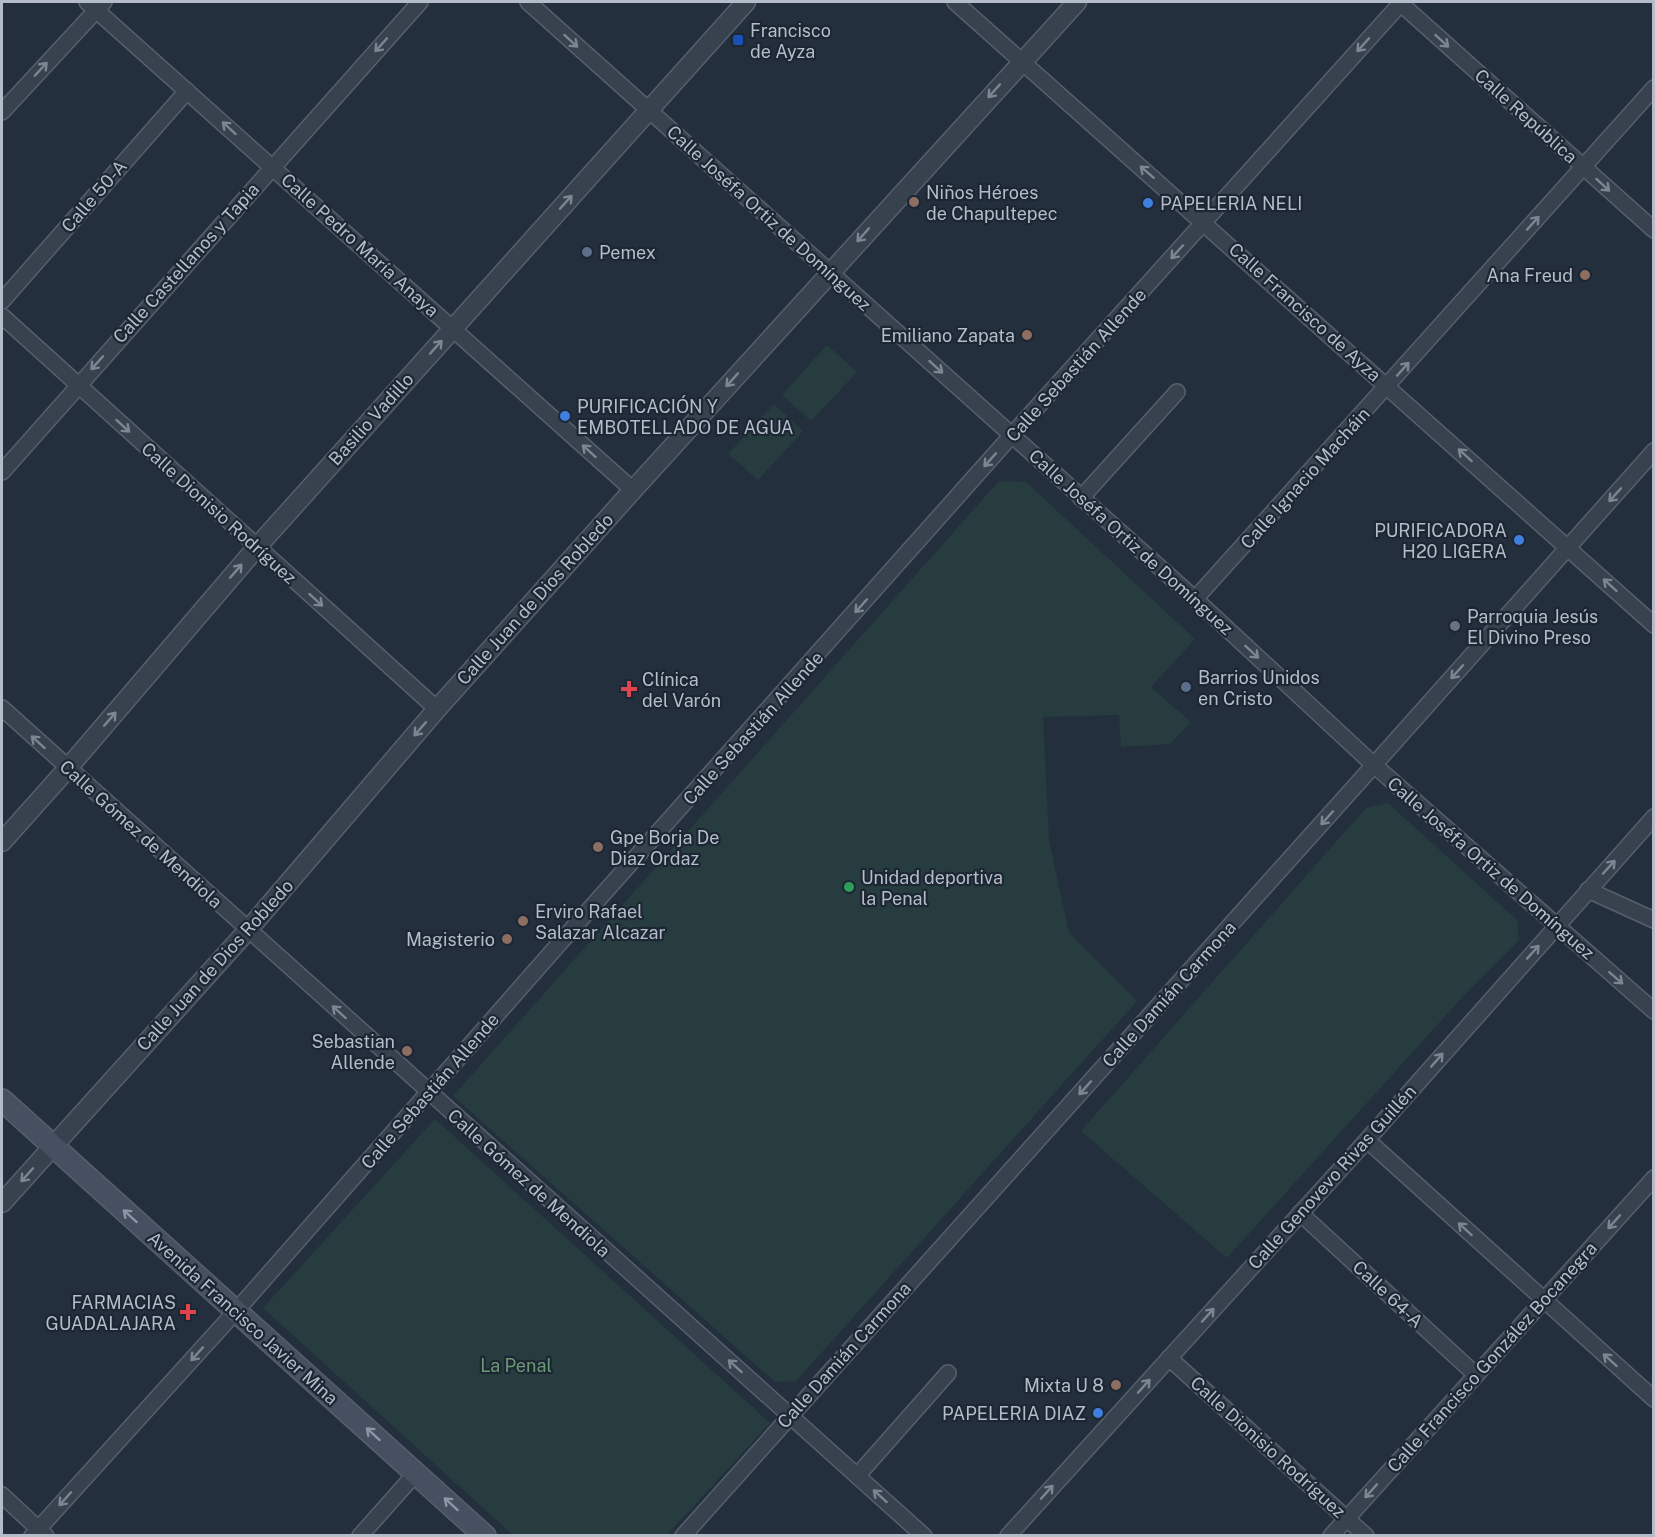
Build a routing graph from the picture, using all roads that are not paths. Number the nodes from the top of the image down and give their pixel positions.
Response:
1 (420, 2) edge
2 (528, 2) edge
3 (746, 2) edge
4 (955, 2) edge
5 (1077, 2) edge
6 (1401, 2) edge
7 (96, 4) edge
8 (1021, 61) junction
9 (1653, 88) edge
10 (187, 91) junction
11 (649, 110) junction
12 (2, 112) edge
13 (272, 167) junction
14 (1584, 167) junction
15 (1204, 222) junction
16 (1653, 230) edge
17 (830, 272) junction
18 (2, 301) edge
19 (2, 316) edge
20 (453, 328) junction
21 (77, 385) junction
22 (1388, 386) junction
23 (1176, 392) dead end
24 (1012, 435) junction
25 (1653, 451) edge
26 (2, 472) edge
27 (633, 489) junction
28 (1081, 498) junction
29 (257, 546) junction
30 (1568, 547) junction
31 (1195, 599) junction
32 (1653, 625) edge
33 (2, 708) edge
34 (437, 709) junction
35 (1374, 765) junction
36 (68, 768) junction
37 (1653, 817) edge
38 (2, 842) edge
39 (1588, 890) junction
40 (1653, 920) edge
41 (1556, 926) junction
42 (248, 930) junction
43 (1653, 1011) edge
44 (429, 1093) junction
45 (2, 1100) edge
46 (1367, 1140) junction
47 (53, 1147) junction
48 (1653, 1178) edge
49 (2, 1203) edge
50 (1300, 1214) junction
51 (1544, 1300) junction
52 (236, 1311) junction
53 (1169, 1358) junction
54 (948, 1373) dead end
55 (1476, 1375) junction
56 (1653, 1400) edge
57 (790, 1415) junction
58 (416, 1473) junction
59 (857, 1476) junction
60 (2, 1496) edge
61 (1347, 1518) junction
62 (39, 1533) edge
63 (360, 1536) edge
64 (485, 1536) edge
65 (682, 1536) edge
66 (924, 1536) edge
67 (1008, 1536) edge
68 (1331, 1536) edge
69 (1366, 1536) edge

1 -> 13 street, Calle Castellanos y Tapia
2 -> 11 street, Calle Joséfa Ortiz de Domínguez
3 - 11 street, Basilio Vadillo
4 - 8 street, Calle Francisco de Ayza
5 - 8 street, Calle Juan de Dios Robledo
6 -> 14 street, Calle República
6 -> 15 street, Calle Sebastián Allende
7 - 10 street, Calle Pedro María Anaya
12 -> 7 street
15 -> 8 street, Calle Francisco de Ayza
8 -> 17 street, Calle Juan de Dios Robledo
9 - 14 street, Calle Ignacio Macháin
13 -> 10 street, Calle Pedro María Anaya
10 - 18 street, Calle 50-A
11 - 17 street, Calle Joséfa Ortiz de Domínguez
20 -> 11 street, Basilio Vadillo
13 - 20 street, Calle Pedro María Anaya
13 -> 21 street, Calle Castellanos y Tapia
14 -> 16 street, Calle República
22 -> 14 street, Calle Ignacio Macháin
15 - 22 street, Calle Francisco de Ayza
15 -> 24 street, Calle Sebastián Allende
17 -> 24 street, Calle Joséfa Ortiz de Domínguez
17 -> 27 street, Calle Juan de Dios Robledo
19 - 21 street, Calle Dionisio Rodríguez
27 -> 20 street, Calle Pedro María Anaya
29 -> 20 street, Basilio Vadillo
21 - 26 street, Calle Castellanos y Tapia
21 -> 29 street, Calle Dionisio Rodríguez
30 -> 22 street, Calle Francisco de Ayza
22 - 31 street, Calle Ignacio Macháin
23 - 28 street
24 - 28 street, Calle Joséfa Ortiz de Domínguez
24 -> 44 street, Calle Sebastián Allende
25 -> 30 street, Calle Damián Carmona
27 - 34 street, Calle Juan de Dios Robledo
28 - 31 street, Calle Joséfa Ortiz de Domínguez
29 -> 34 street, Calle Dionisio Rodríguez
36 -> 29 street, Basilio Vadillo
32 -> 30 street, Calle Francisco de Ayza
30 -> 35 street, Calle Damián Carmona
31 -> 35 street, Calle Joséfa Ortiz de Domínguez
36 -> 33 street, Calle Gómez de Mendiola
34 -> 42 street, Calle Juan de Dios Robledo
35 - 41 street, Calle Joséfa Ortiz de Domínguez
35 -> 57 street, Calle Damián Carmona
36 - 38 street, Basilio Vadillo
36 - 42 street, Calle Gómez de Mendiola
39 -> 37 street, Calle Genovevo Rivas Guillén
39 - 40 street
39 - 41 street, Calle Genovevo Rivas Guillén
41 -> 43 street, Calle Joséfa Ortiz de Domínguez
46 -> 41 street, Calle Genovevo Rivas Guillén
44 -> 42 street, Calle Gómez de Mendiola
42 - 47 street, Calle Juan de Dios Robledo
44 - 52 street, Calle Sebastián Allende
57 -> 44 street, Calle Gómez de Mendiola
45 - 47 main road, Avenida Francisco Javier Mina
46 - 50 street, Calle Genovevo Rivas Guillén
51 -> 46 street
47 -> 49 street, Calle Juan de Dios Robledo
52 -> 47 main road, Avenida Francisco Javier Mina
48 -> 51 street, Calle Francisco González Bocanegra
53 -> 50 street, Calle Genovevo Rivas Guillén
50 - 55 street, Calle 64-A
51 - 55 street, Calle Francisco González Bocanegra
56 -> 51 street
58 -> 52 main road, Avenida Francisco Javier Mina
52 -> 62 street, Calle Sebastián Allende
53 - 61 street, Calle Dionisio Rodríguez
67 -> 53 street, Calle Genovevo Rivas Guillén
54 - 59 street
55 -> 61 street, Calle Francisco González Bocanegra
57 - 59 street, Calle Gómez de Mendiola
57 - 65 street, Calle Damián Carmona
58 - 63 street
64 -> 58 main road, Avenida Francisco Javier Mina
66 -> 59 street, Calle Gómez de Mendiola
60 - 62 street
61 - 68 street, Calle Francisco González Bocanegra
61 - 69 street, Calle Dionisio Rodríguez

